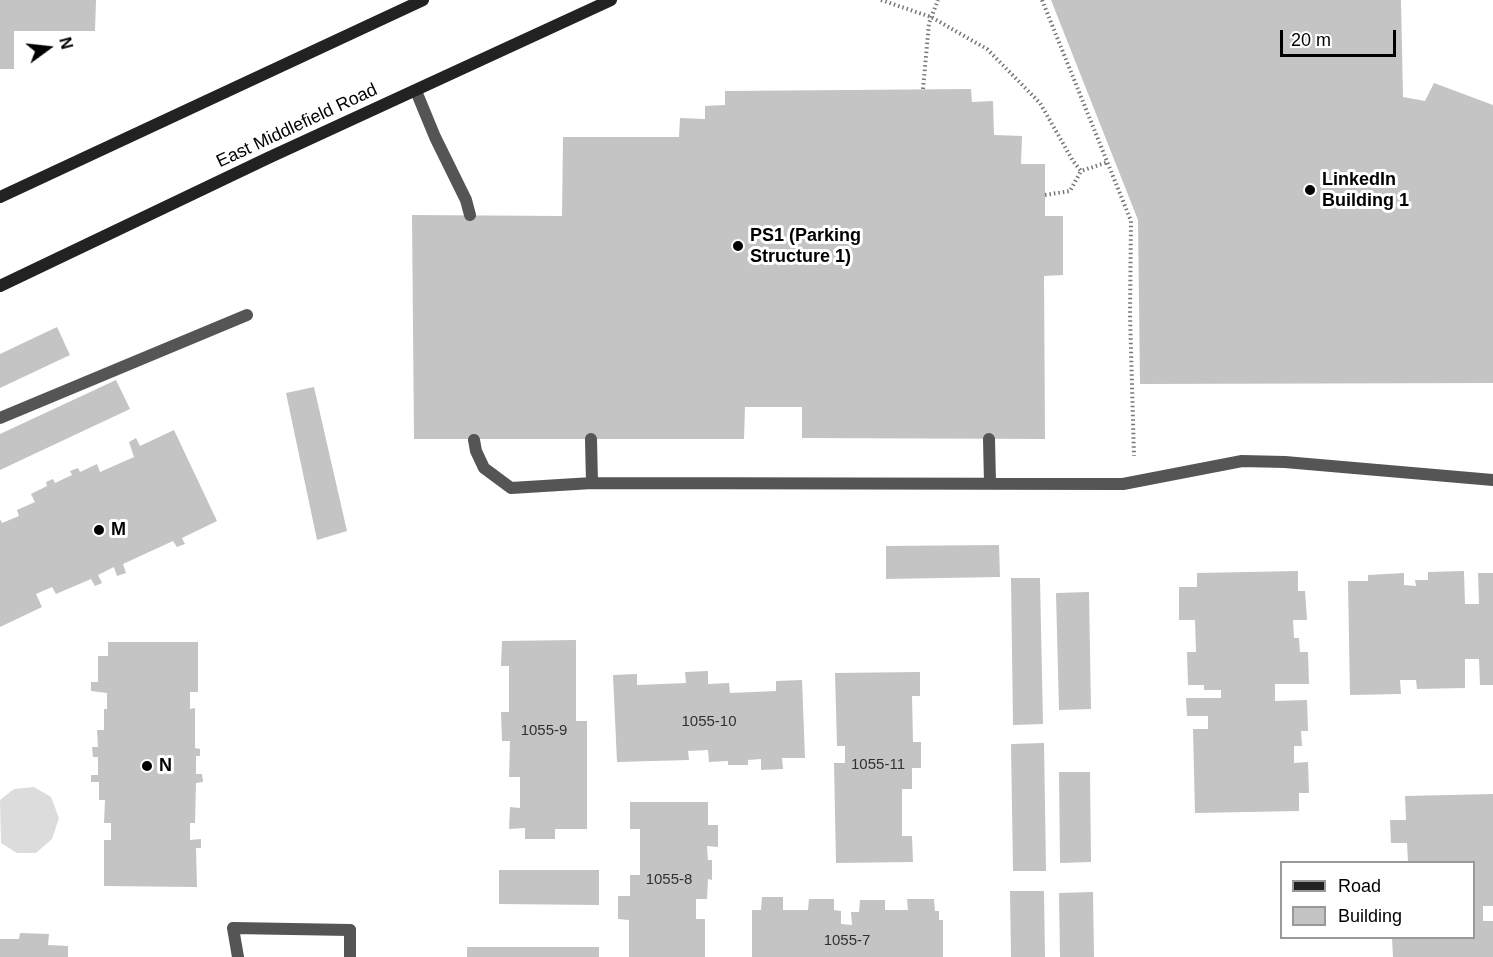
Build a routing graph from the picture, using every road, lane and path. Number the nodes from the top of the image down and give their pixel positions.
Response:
1 (423, 0) edge
2 (611, 0) edge
3 (881, 0) edge
4 (938, 0) edge
5 (1042, 0) edge
6 (931, 17) junction
7 (923, 89) dead end
8 (416, 90) junction
9 (1108, 162) junction
10 (1081, 171) junction
11 (1045, 195) dead end
12 (0, 197) edge
13 (470, 215) dead end
14 (0, 286) edge
15 (247, 315) dead end
16 (0, 418) edge
17 (591, 439) dead end
18 (989, 439) dead end
19 (474, 440) dead end
20 (1493, 480) edge
21 (1135, 481) junction
22 (592, 483) junction
23 (990, 483) junction
24 (238, 957) edge
25 (350, 957) edge

1 - 12 main road
2 - 8 main road, East Middlefield Road
3 - 6 path
4 - 6 path
5 - 9 path
6 - 7 path
6 - 10 path
8 - 13 street
8 - 14 main road, East Middlefield Road
9 - 10 path
9 - 21 path
10 - 11 path
15 - 16 street
17 - 22 street
18 - 23 street
19 - 22 street
20 - 21 street
21 - 23 street
22 - 23 street
24 - 25 street

